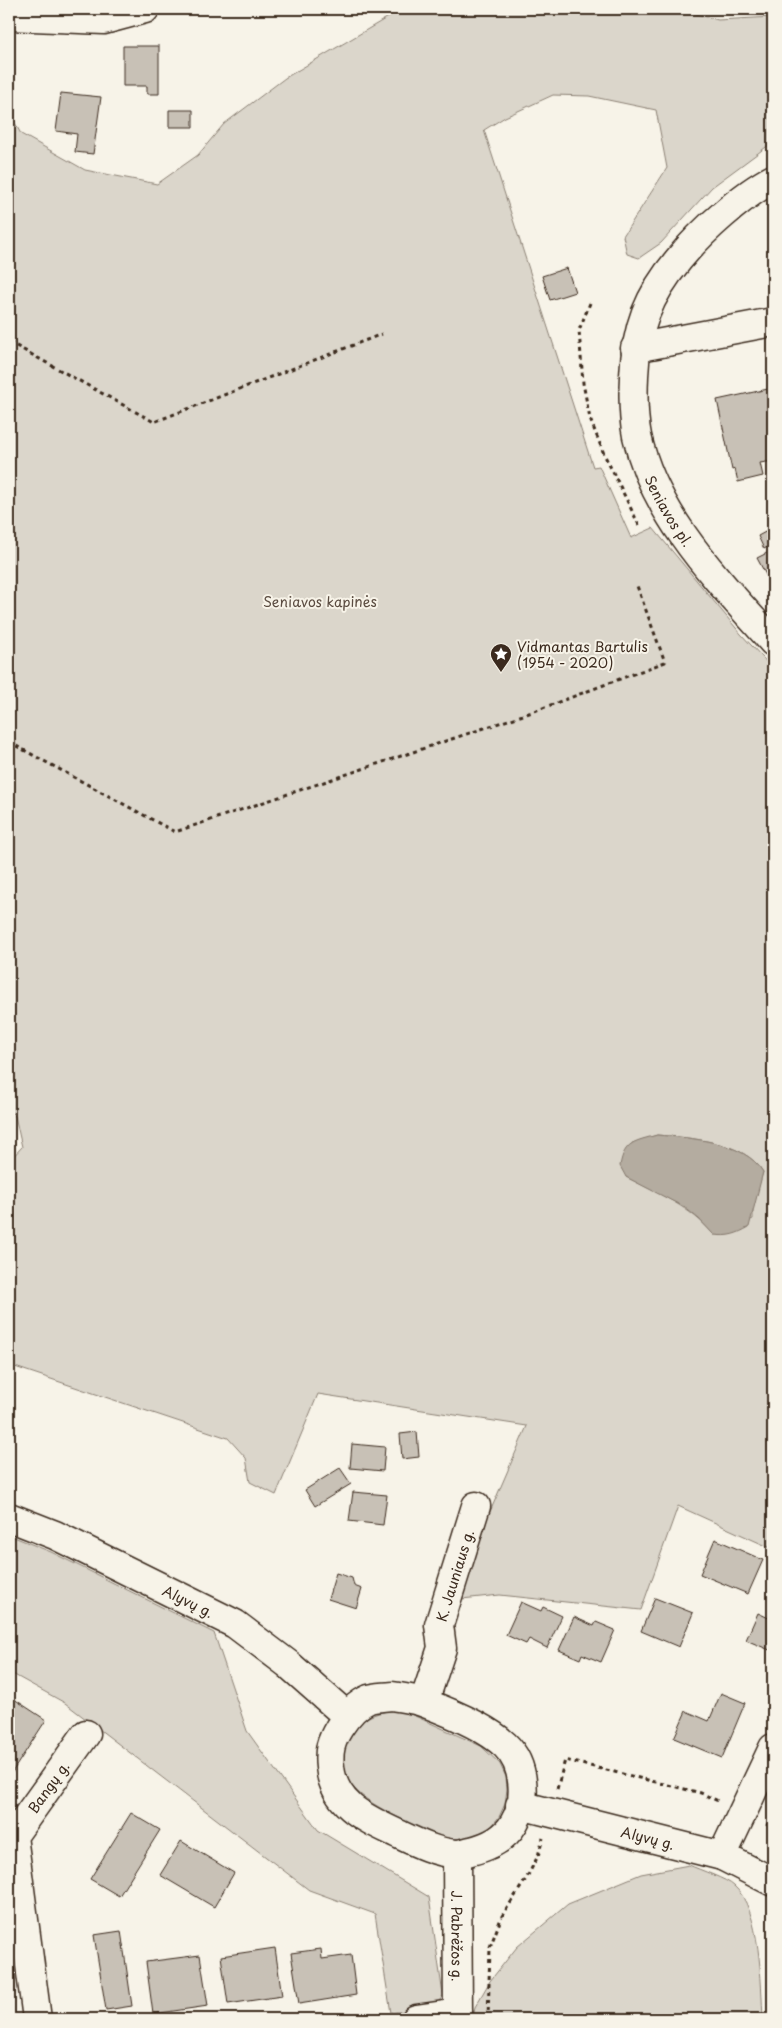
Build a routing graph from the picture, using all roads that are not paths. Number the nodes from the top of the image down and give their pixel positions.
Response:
1 (145, 9) edge
2 (9, 16) edge
3 (773, 179) edge
4 (773, 322) edge
5 (635, 348) junction
6 (773, 642) edge
7 (476, 1506) dead end
8 (9, 1517) edge
9 (424, 1702) junction
10 (347, 1716) junction
11 (86, 1734) dead end
12 (773, 1748) edge
13 (520, 1805) junction
14 (457, 1854) junction
15 (722, 1856) junction
16 (773, 1882) edge
17 (458, 2016) edge
18 (37, 2019) edge
19 (416, 2019) edge

1 - 2 main road
3 - 5 main road, Seniavos pl.
4 - 5 main road
5 - 6 main road, Seniavos pl.
7 - 9 main road, K. Jauniaus g.
8 - 10 main road, Alyvų g.
9 - 10 main road
9 - 13 main road
10 - 14 main road
11 - 18 main road, Bangų g.
12 - 15 main road
13 - 14 main road
13 - 15 main road, Alyvų g.
14 - 17 main road, J. Pabrėžos g.
15 - 16 main road, Alyvų g.
17 - 19 main road

